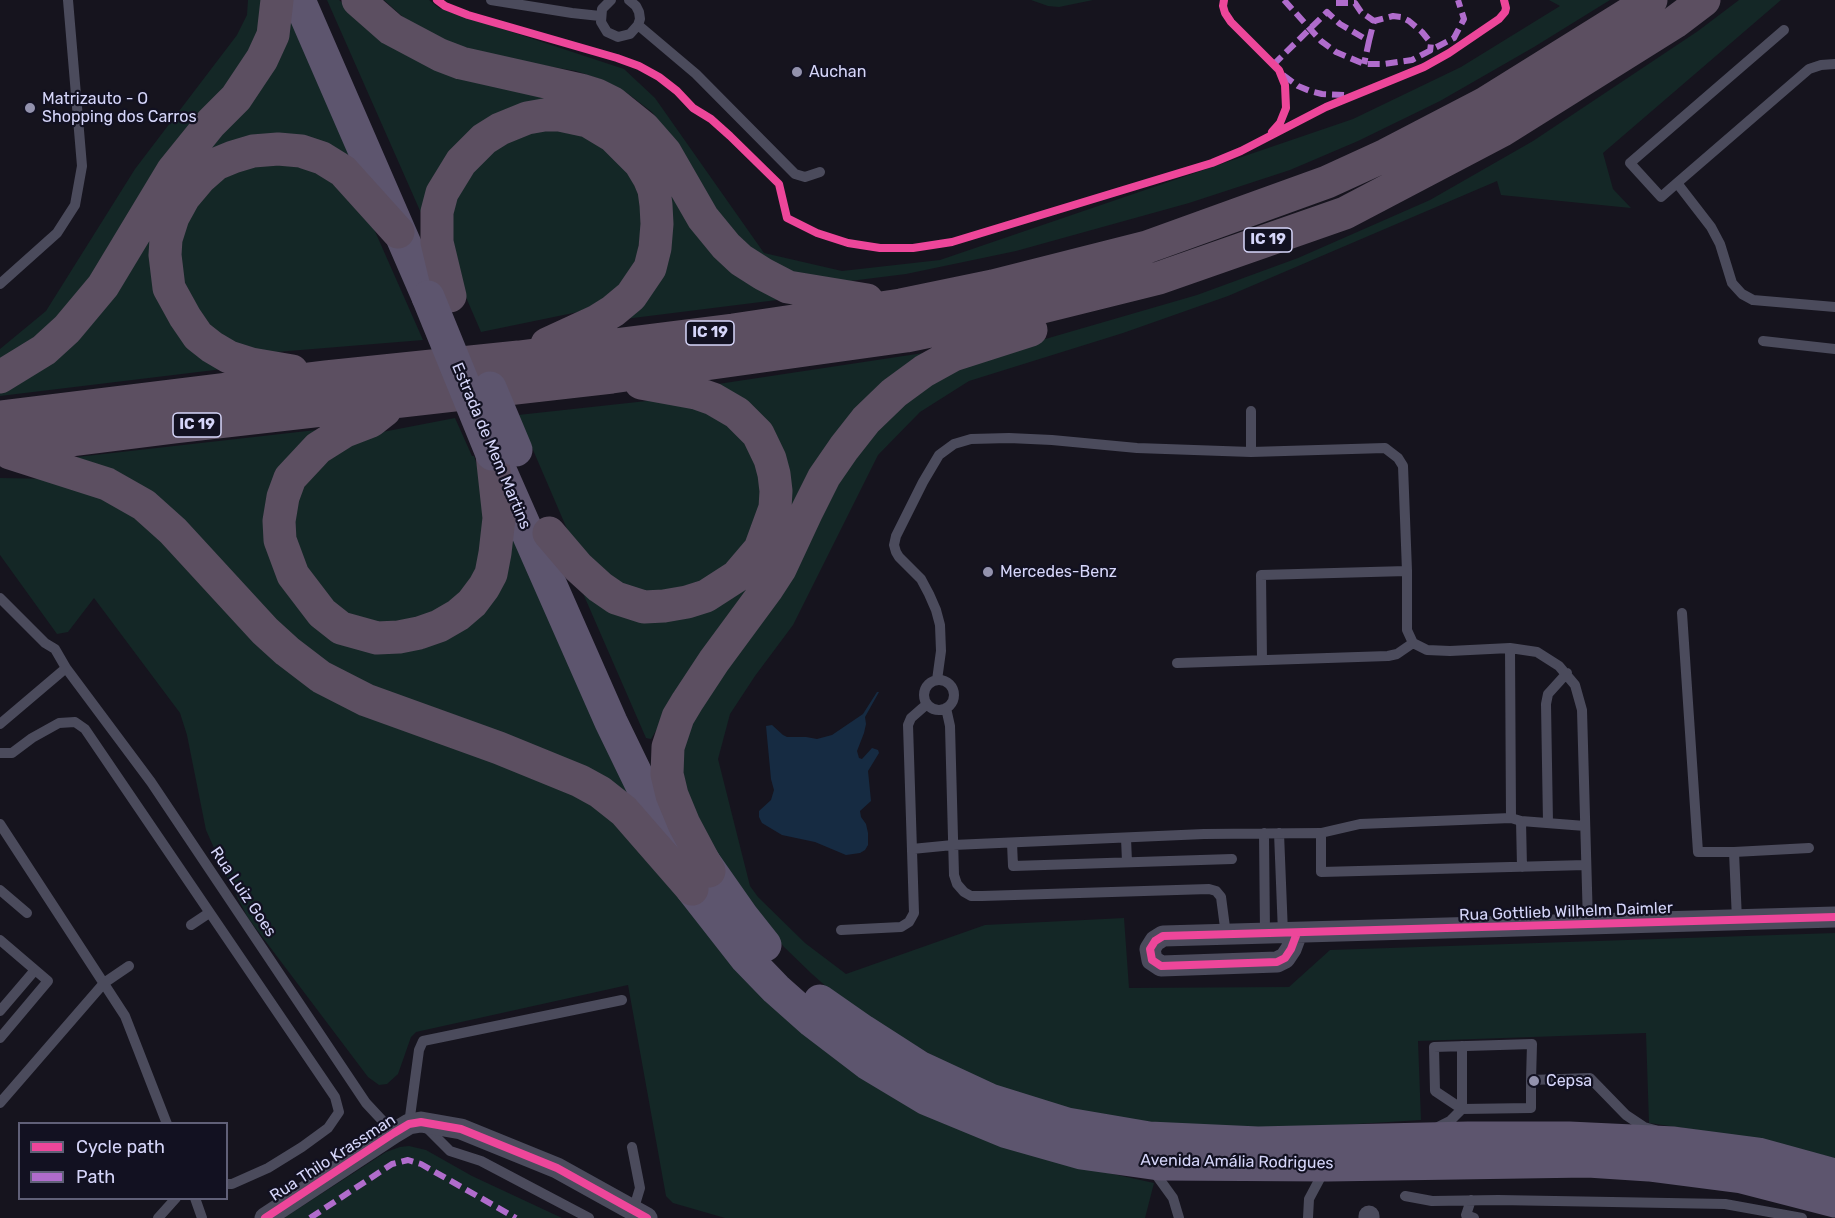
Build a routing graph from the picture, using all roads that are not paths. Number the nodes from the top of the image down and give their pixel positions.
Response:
1 (68, 0) edge
2 (277, 0) edge
3 (299, 0) edge
4 (320, 0) edge
5 (358, 0) edge
6 (491, 0) edge
7 (611, 0) edge
8 (629, 0) edge
9 (1651, 0) edge
10 (1704, 0) edge
11 (600, 16) junction
12 (638, 25) junction
13 (1784, 30) dead end
14 (1835, 64) edge
15 (820, 172) dead end
16 (1677, 183) junction
17 (1345, 213) junction
18 (398, 232) junction
19 (0, 284) edge
20 (439, 296) junction
21 (901, 305) junction
22 (1835, 307) edge
23 (1763, 341) dead end
24 (1835, 349) edge
25 (519, 357) junction
26 (0, 377) edge
27 (326, 377) junction
28 (612, 377) junction
29 (394, 402) junction
30 (1251, 411) dead end
31 (0, 417) edge
32 (0, 450) edge
33 (504, 452) junction
34 (1251, 452) junction
35 (549, 533) junction
36 (1407, 571) junction
37 (0, 598) edge
38 (1682, 614) dead end
39 (1413, 643) junction
40 (1510, 648) junction
41 (1262, 660) junction
42 (1177, 663) dead end
43 (66, 668) junction
44 (1567, 673) junction
45 (937, 680) junction
46 (927, 704) junction
47 (946, 708) junction
48 (0, 724) edge
49 (0, 753) edge
50 (1516, 819) junction
51 (1548, 822) junction
52 (0, 824) edge
53 (1585, 826) junction
54 (1264, 833) junction
55 (1279, 833) junction
56 (1321, 833) junction
57 (1126, 838) junction
58 (1012, 843) junction
59 (954, 845) junction
60 (1809, 848) dead end
61 (912, 849) junction
62 (1734, 852) junction
63 (1232, 859) dead end
64 (1126, 862) junction
65 (1586, 865) junction
66 (1522, 867) junction
67 (700, 880) junction
68 (0, 890) edge
69 (27, 913) dead end
70 (209, 913) junction
71 (1835, 917) edge
72 (1737, 920) junction
73 (1588, 924) junction
74 (191, 925) dead end
75 (841, 930) dead end
76 (1282, 933) junction
77 (1226, 934) junction
78 (0, 940) edge
79 (129, 966) dead end
80 (35, 970) junction
81 (104, 983) junction
82 (622, 1000) dead end
83 (0, 1011) edge
84 (0, 1038) edge
85 (1462, 1046) junction
86 (1532, 1080) junction
87 (0, 1103) edge
88 (1462, 1109) junction
89 (166, 1122) edge
90 (408, 1126) junction
91 (1355, 1140) junction
92 (632, 1147) dead end
93 (1715, 1149) junction
94 (1146, 1162) junction
95 (1328, 1165) junction
96 (1835, 1175) edge
97 (228, 1184) edge
98 (1405, 1196) dead end
99 (174, 1200) edge
100 (196, 1200) edge
101 (1471, 1200) junction
102 (1835, 1201) edge
103 (640, 1214) edge
104 (1784, 1216) edge
105 (158, 1218) edge
106 (202, 1218) edge
107 (265, 1218) edge
108 (589, 1218) edge
109 (1179, 1218) edge
110 (1308, 1218) edge
111 (1474, 1218) edge
112 (1802, 1218) edge

1 - 19 lane
2 - 26 highway
3 - 18 main road, Estrada de Mem Martins
4 - 20 main road, Estrada de Mem Martins
5 - 21 highway
6 - 11 lane
7 - 11 lane
8 - 12 lane
9 - 21 highway, IC 19
10 - 17 highway, IC 19
11 - 12 lane
12 - 15 lane
13 - 16 lane
14 - 16 lane
16 - 22 lane
17 - 28 highway, IC 19
17 - 67 highway
18 - 20 main road, Estrada de Mem Martins
18 - 27 highway
20 - 25 highway
20 - 33 main road, Estrada de Mem Martins, bridge
21 - 25 highway, IC 19
23 - 24 lane
25 - 27 highway, IC 19
27 - 31 highway, IC 19
28 - 29 highway, IC 19
28 - 35 highway
29 - 32 highway, IC 19
29 - 33 highway
30 - 34 lane
32 - 67 highway
33 - 35 main road, Estrada de Mem Martins
33 - 67 main road, Estrada de Mem Martins
34 - 36 lane
34 - 45 lane
35 - 67 main road, Estrada de Mem Martins
36 - 39 lane
36 - 41 lane
37 - 43 lane, Rua Luiz Goes
38 - 62 lane
39 - 40 lane
39 - 41 lane
40 - 44 lane
40 - 50 lane
41 - 42 lane
43 - 48 lane
43 - 90 lane, Rua Luiz Goes
44 - 51 lane
44 - 53 lane
45 - 46 lane
45 - 47 lane
46 - 47 lane
46 - 61 lane
47 - 59 lane
49 - 70 lane
50 - 51 lane
50 - 56 lane
50 - 66 lane
51 - 53 lane
52 - 81 lane
53 - 65 lane
54 - 55 lane
54 - 57 lane
54 - 76 lane
55 - 56 lane
55 - 76 lane
56 - 66 lane
57 - 58 lane
57 - 64 lane
58 - 59 lane
58 - 64 lane
59 - 61 lane
59 - 77 lane
60 - 62 lane
61 - 75 lane
62 - 72 lane
63 - 64 lane
65 - 66 lane
65 - 73 lane
67 - 91 main road, Avenida Amália Rodrigues
67 - 94 main road, Avenida Amália Rodrigues
68 - 69 lane
70 - 74 lane
70 - 97 lane
71 - 72 street, Rua Gottlieb Wilhelm Daimler
72 - 73 street, Rua Gottlieb Wilhelm Daimler
73 - 76 street, Rua Gottlieb Wilhelm Daimler
76 - 77 street, Rua Gottlieb Wilhelm Daimler
76 - 77 street, Rua Gottlieb Wilhelm Daimler
78 - 80 lane
79 - 81 lane
80 - 83 lane
80 - 84 lane
81 - 87 lane
81 - 89 lane
82 - 90 lane
85 - 86 lane
85 - 88 lane
85 - 88 lane
86 - 88 lane
86 - 93 lane
88 - 91 lane
90 - 103 street, Rua Thilo Krassman
90 - 107 street, Rua Thilo Krassman
90 - 108 lane, Rua Luiz Goes
91 - 93 main road, Avenida Amália Rodrigues
92 - 103 lane
93 - 96 main road, Avenida Amália Rodrigues
94 - 95 main road, Avenida Amália Rodrigues
94 - 109 lane
95 - 102 main road, Avenida Amália Rodrigues
95 - 110 lane
98 - 101 lane
99 - 105 lane
100 - 106 lane
101 - 104 lane
101 - 111 lane
104 - 112 lane

